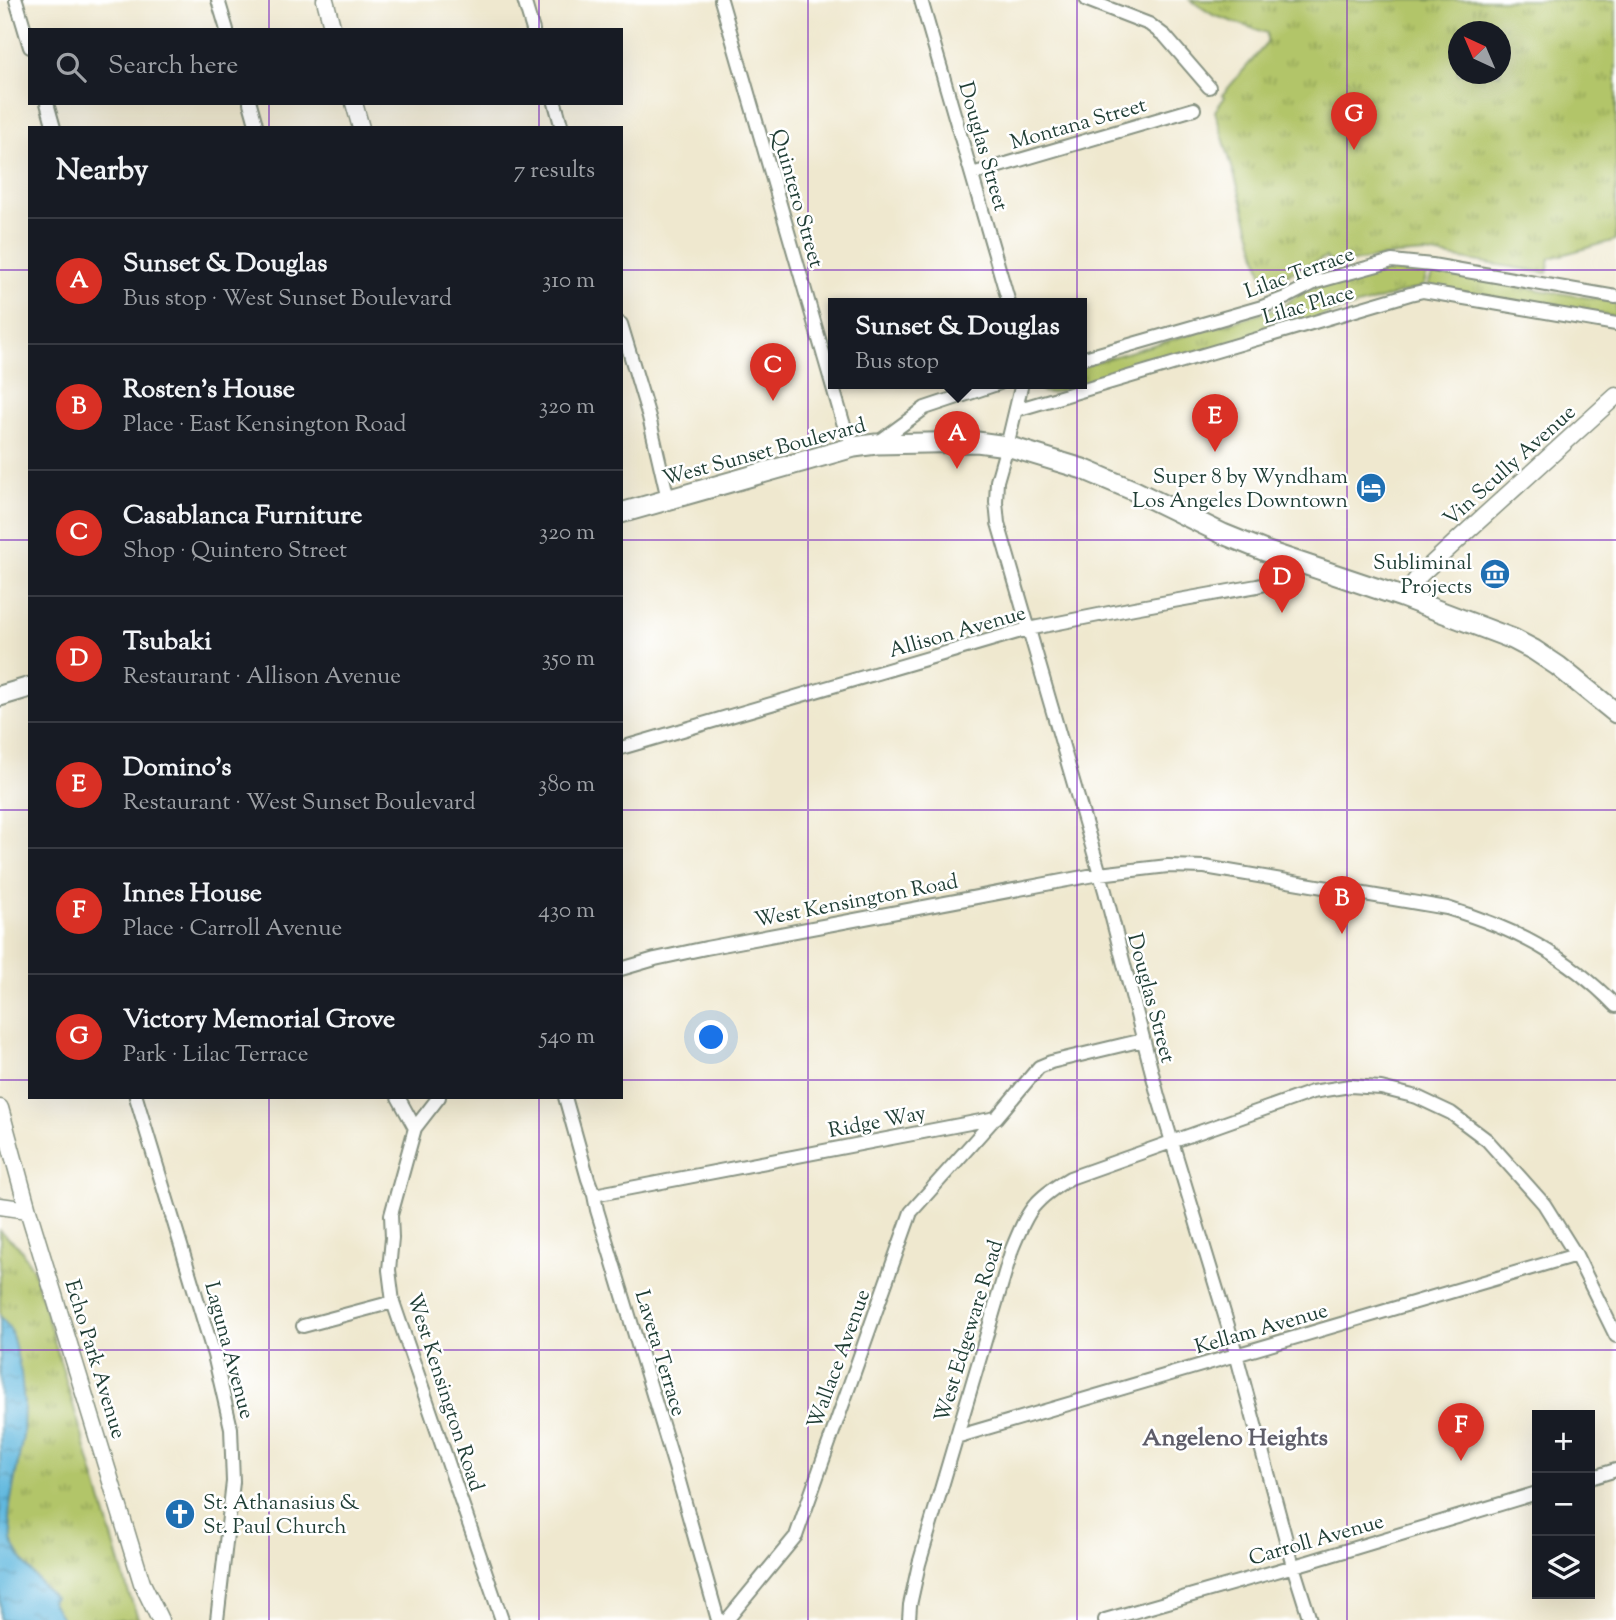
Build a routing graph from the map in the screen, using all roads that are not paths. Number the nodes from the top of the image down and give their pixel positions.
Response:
1 (16, 0) edge
2 (218, 0) edge
3 (324, 0) edge
4 (524, 0) edge
5 (721, 0) edge
6 (920, 0) edge
7 (1087, 0) edge
8 (226, 28) edge
9 (332, 28) edge
10 (532, 28) edge
11 (28, 40) edge
12 (1209, 87) dead end
13 (48, 105) edge
14 (251, 105) edge
15 (355, 105) edge
16 (556, 105) edge
17 (1194, 109) dead end
18 (53, 126) edge
19 (256, 126) edge
20 (360, 126) edge
21 (561, 126) edge
22 (972, 174) junction
23 (1616, 297) edge
24 (1008, 298) edge
25 (1616, 324) edge
26 (623, 331) edge
27 (1087, 357) edge
28 (828, 370) edge
29 (833, 389) edge
30 (982, 389) edge
31 (1021, 389) edge
32 (1616, 396) edge
33 (1016, 410) junction
34 (876, 444) junction
35 (1007, 446) junction
36 (854, 447) junction
37 (668, 499) junction
38 (623, 512) edge
39 (1306, 565) junction
40 (1402, 597) junction
41 (1028, 629) junction
42 (28, 688) edge
43 (0, 696) edge
44 (1616, 713) edge
45 (623, 747) edge
46 (1099, 874) junction
47 (623, 968) edge
48 (1616, 1006) edge
49 (1143, 1040) junction
50 (137, 1099) edge
51 (399, 1099) edge
52 (437, 1099) edge
53 (566, 1099) edge
54 (0, 1108) edge
55 (996, 1118) junction
56 (415, 1128) junction
57 (1173, 1141) junction
58 (594, 1195) junction
59 (0, 1206) edge
60 (28, 1210) junction
61 (1576, 1255) junction
62 (393, 1302) junction
63 (303, 1326) dead end
64 (1616, 1336) edge
65 (1236, 1354) junction
66 (956, 1437) junction
67 (1616, 1470) edge
68 (1595, 1476) edge
69 (1532, 1494) edge
70 (1293, 1566) junction
71 (160, 1620) edge
72 (218, 1620) edge
73 (502, 1620) edge
74 (718, 1620) edge
75 (727, 1620) edge
76 (909, 1620) edge
77 (1105, 1620) edge
78 (1310, 1620) edge

1 - 11 street
2 - 8 street
3 - 9 street
4 - 10 street
5 - 28 street, Quintero Street
6 - 22 street, Douglas Street
7 - 12 street
13 - 18 street
14 - 19 street
15 - 20 street
16 - 21 street
17 - 22 street, Montana Street
22 - 24 street, Douglas Street
23 - 27 street, Lilac Terrace
25 - 33 street, Lilac Place
26 - 37 street
29 - 36 street, Quintero Street
30 - 34 street
31 - 33 street, Douglas Street
32 - 40 street, Vin Scully Avenue
33 - 35 street, Douglas Street
34 - 35 main road, West Sunset Boulevard
34 - 36 main road, West Sunset Boulevard
35 - 39 main road, West Sunset Boulevard
35 - 41 street, Douglas Street
36 - 37 main road, West Sunset Boulevard
37 - 38 main road, West Sunset Boulevard
39 - 40 main road, West Sunset Boulevard
39 - 41 street, Allison Avenue
40 - 44 main road, West Sunset Boulevard
41 - 45 street, Allison Avenue
41 - 46 street, Douglas Street
42 - 43 main road
46 - 47 street, West Kensington Road
46 - 48 street, West Kensington Road
46 - 49 street, Douglas Street
49 - 55 street
49 - 57 street, Douglas Street
50 - 72 street, Laguna Avenue
51 - 56 street
52 - 56 street, West Kensington Road
53 - 58 street, Laveta Terrace
54 - 60 street, Echo Park Avenue
55 - 58 street, Ridge Way
55 - 75 street, Wallace Avenue
56 - 62 street, West Kensington Road
57 - 61 street, West Edgeware Road
57 - 65 street, Douglas Street
57 - 66 street, West Edgeware Road
58 - 74 street, Laveta Terrace
59 - 60 street
60 - 71 street, Echo Park Avenue
61 - 64 street, West Edgeware Road
61 - 65 street, Kellam Avenue
62 - 63 street
62 - 73 street, West Kensington Road
65 - 66 street, Kellam Avenue
65 - 70 street, Douglas Street
66 - 76 street, West Edgeware Road
67 - 68 street
69 - 70 street, Carroll Avenue
70 - 77 street, Carroll Avenue
70 - 78 street, Douglas Street

